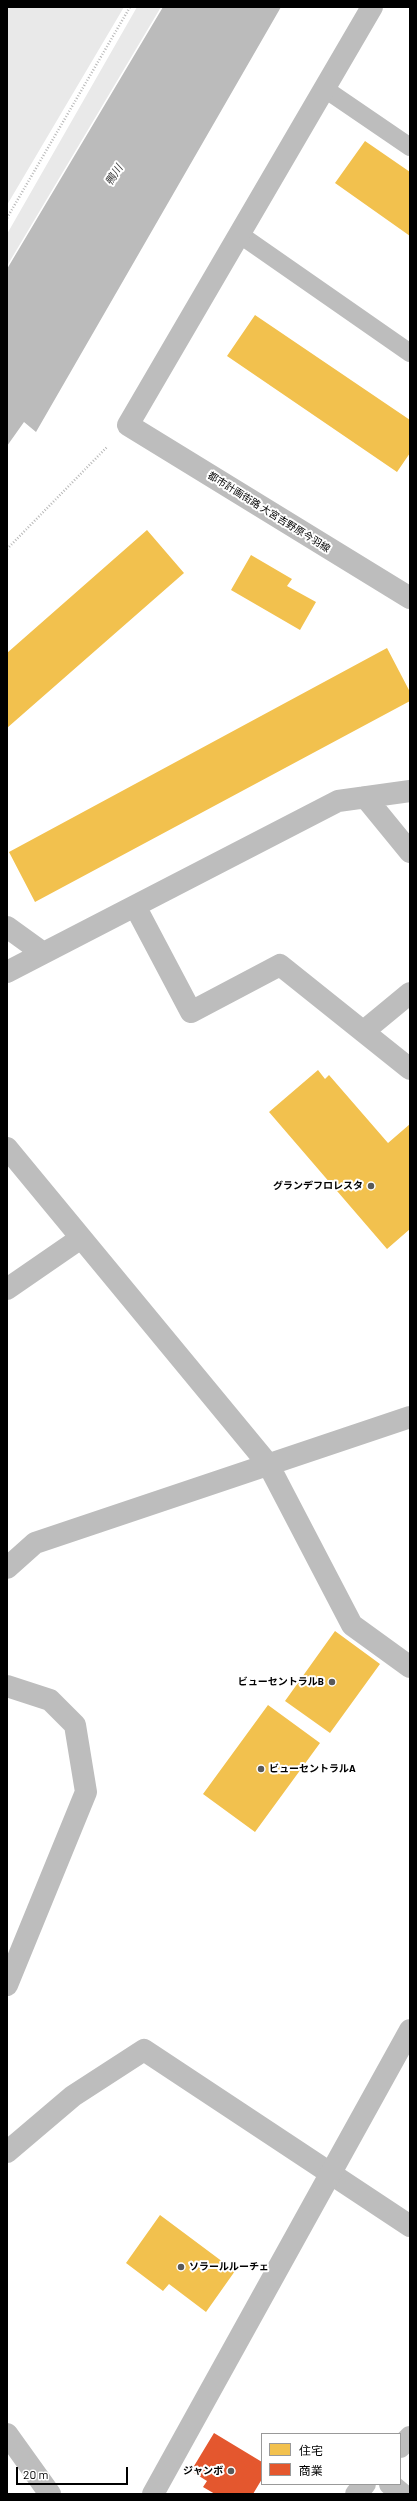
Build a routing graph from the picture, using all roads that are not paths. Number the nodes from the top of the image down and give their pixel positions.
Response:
1 (372, 7) edge
2 (324, 89) junction
3 (410, 147) edge
4 (239, 234) junction
5 (410, 353) edge
6 (410, 598) edge
7 (410, 791) edge
8 (365, 797) junction
9 (410, 852) edge
10 (134, 906) junction
11 (7, 927) edge
12 (43, 953) junction
13 (7, 972) edge
14 (410, 993) edge
15 (364, 1031) junction
16 (410, 1069) edge
17 (7, 1148) edge
18 (81, 1238) junction
19 (7, 1289) edge
20 (410, 1416) edge
21 (268, 1464) junction
22 (7, 1568) edge
23 (410, 1667) edge
24 (7, 1686) edge
25 (7, 1985) edge
26 (410, 2030) edge
27 (7, 2152) edge
28 (328, 2174) junction
29 (410, 2226) edge
30 (7, 2434) edge
31 (410, 2436) edge
32 (401, 2446) edge
33 (364, 2485) edge
34 (391, 2485) edge
35 (50, 2494) edge
36 (153, 2494) edge
37 (356, 2494) edge
38 (402, 2494) edge

1 - 2 street
2 - 3 lane
2 - 4 street
4 - 5 lane
4 - 6 street, 都市計画街路 大宮吉野原今羽線
7 - 8 street
8 - 9 street
8 - 10 street
10 - 12 street
10 - 15 street
11 - 12 street
12 - 13 street
14 - 15 street
15 - 16 street
17 - 18 street
18 - 19 street
18 - 21 street
20 - 21 street
21 - 22 street
21 - 23 street
24 - 25 street
26 - 28 street
27 - 28 street
28 - 29 street
28 - 36 street
30 - 35 street
31 - 32 street
33 - 37 street
34 - 38 street

